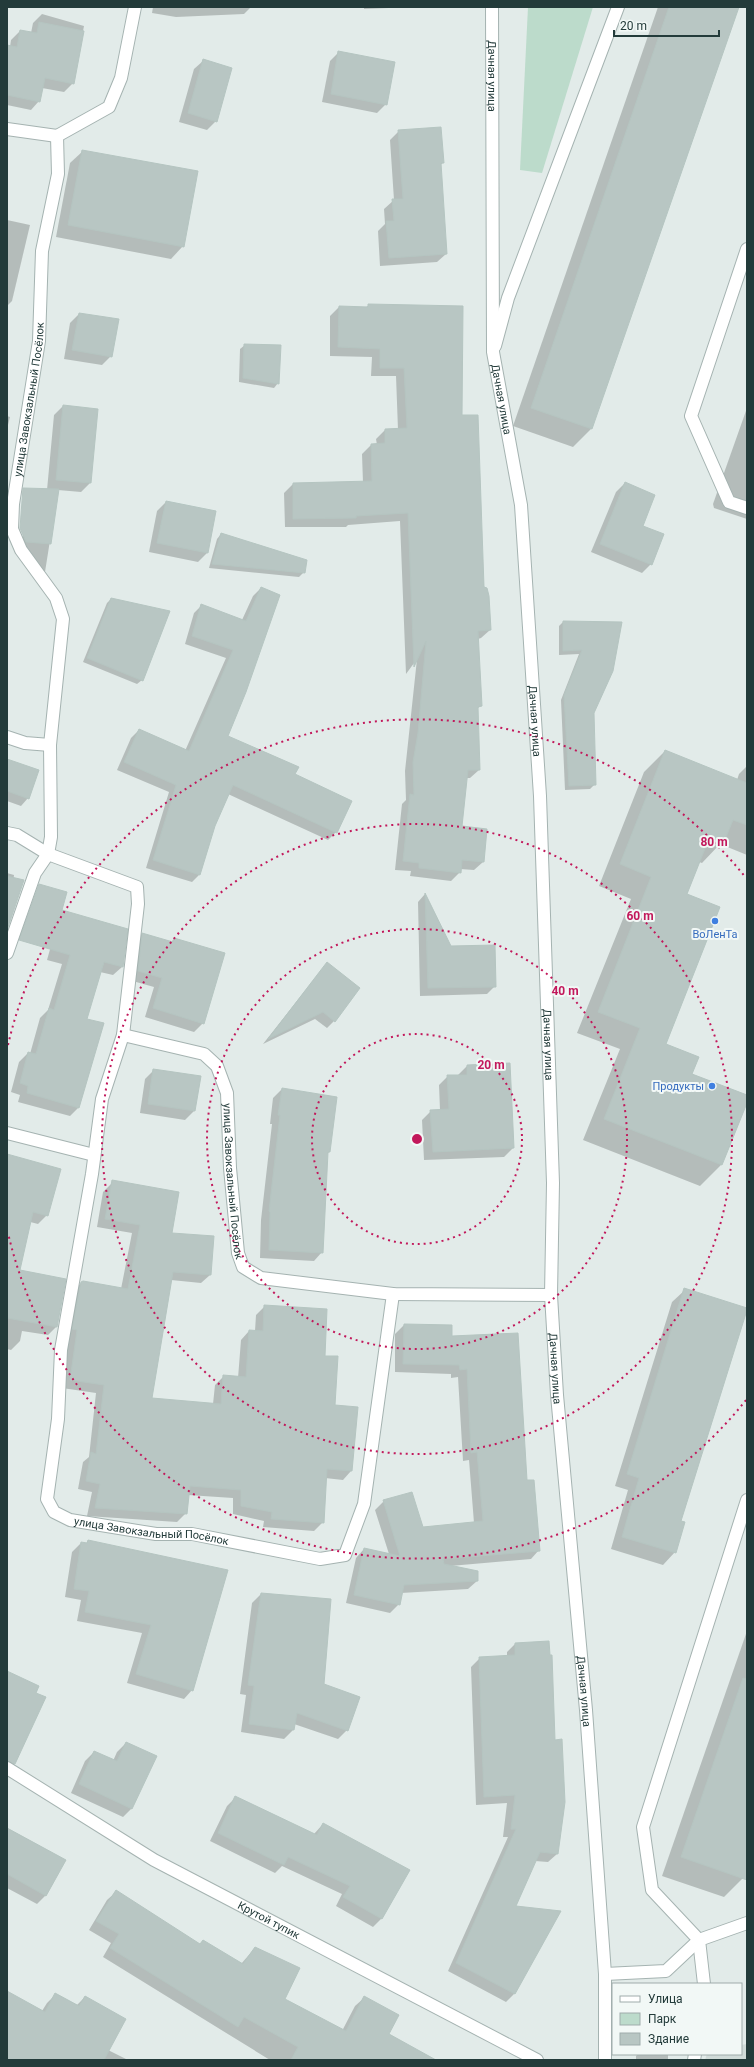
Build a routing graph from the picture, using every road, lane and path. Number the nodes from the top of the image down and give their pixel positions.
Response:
1 (135, 7) edge
2 (492, 7) edge
3 (618, 7) edge
4 (7, 129) edge
5 (57, 136) junction
6 (747, 249) edge
7 (493, 352) junction
8 (747, 508) edge
9 (7, 737) edge
10 (50, 745) junction
11 (7, 833) edge
12 (48, 854) junction
13 (7, 954) edge
14 (123, 1035) junction
15 (7, 1133) edge
16 (94, 1155) junction
17 (393, 1294) junction
18 (551, 1295) junction
19 (747, 1500) edge
20 (7, 1768) edge
21 (747, 1923) edge
22 (699, 1940) junction
23 (605, 1974) junction
24 (704, 1983) edge
25 (537, 2060) edge
26 (605, 2060) edge

1 - 5 street
2 - 7 street, Дачная улица
3 - 7 street
4 - 5 street
5 - 10 street, улица Завокзальный Посёлок
6 - 8 street
7 - 18 street, Дачная улица
9 - 10 street
10 - 12 street, улица Завокзальный Посёлок
11 - 12 street, улица Завокзальный Посёлок
12 - 13 street, улица Завокзальный Посёлок
12 - 14 street, улица Завокзальный Посёлок
14 - 16 street, улица Завокзальный Посёлок
14 - 17 street, улица Завокзальный Посёлок
15 - 16 street
16 - 17 street, улица Завокзальный Посёлок
17 - 18 street, улица Завокзальный Посёлок
18 - 23 street, Дачная улица
19 - 22 street
20 - 25 street, Крутой тупик
21 - 22 street
22 - 23 street
22 - 24 street
23 - 26 street, Дачная улица

